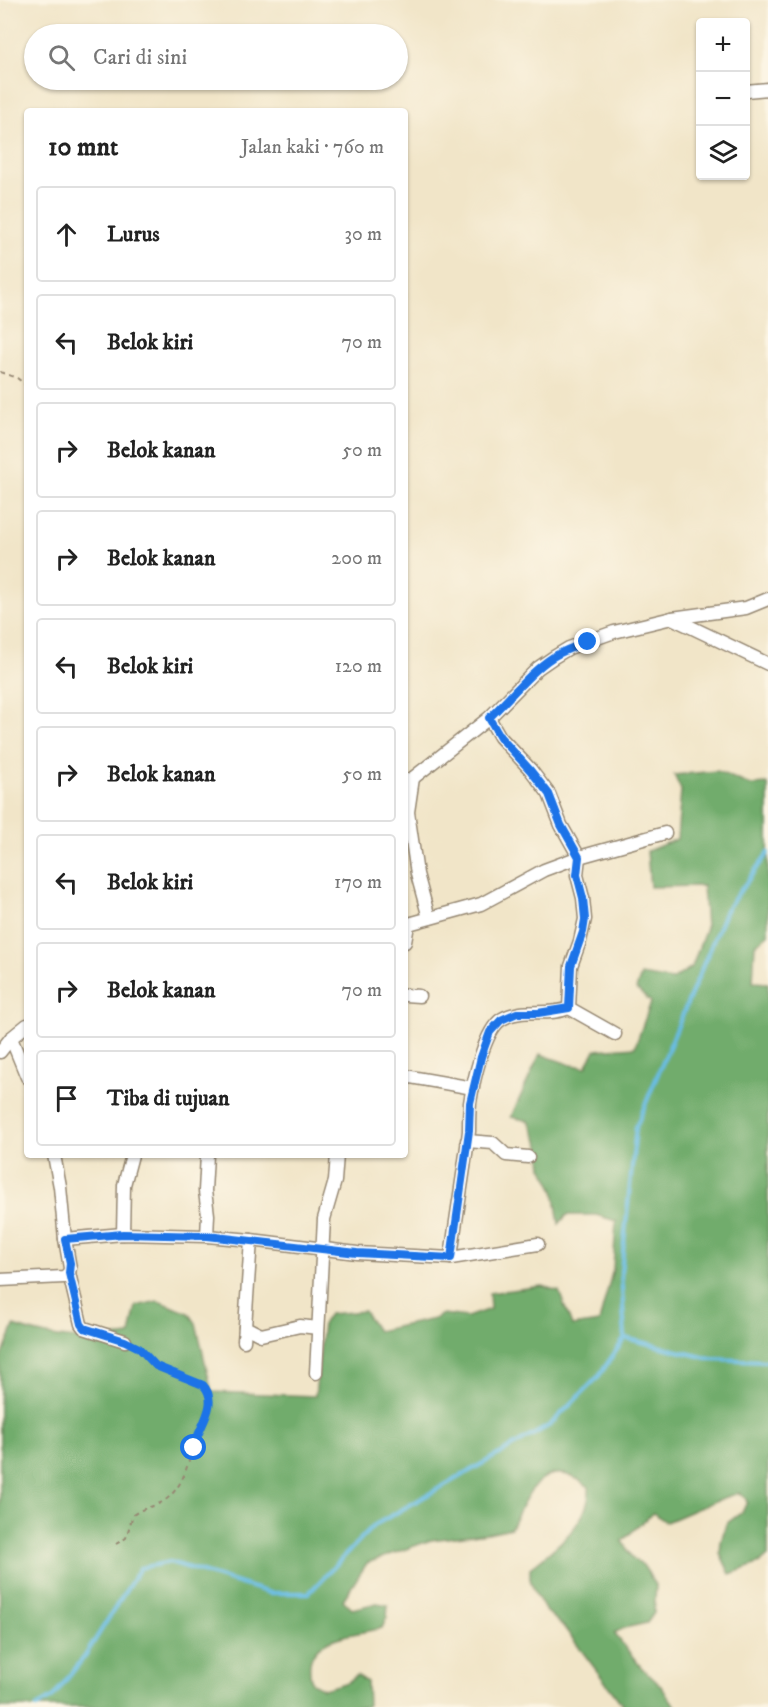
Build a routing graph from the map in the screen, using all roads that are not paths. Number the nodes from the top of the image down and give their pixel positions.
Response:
1 (768, 89) edge
2 (750, 91) edge
3 (768, 599) edge
4 (672, 618) junction
5 (768, 664) edge
6 (489, 718) junction
7 (409, 779) edge
8 (665, 833) dead end
9 (579, 857) junction
10 (429, 918) junction
11 (408, 924) edge
12 (408, 995) edge
13 (419, 996) dead end
14 (569, 1008) junction
15 (24, 1027) edge
16 (615, 1034) dead end
17 (10, 1038) junction
18 (0, 1052) edge
19 (24, 1070) edge
20 (408, 1077) edge
21 (473, 1088) junction
22 (467, 1141) junction
23 (528, 1156) dead end
24 (55, 1158) edge
25 (131, 1158) edge
26 (207, 1158) edge
27 (337, 1158) edge
28 (123, 1234) junction
29 (207, 1236) junction
30 (65, 1239) junction
31 (251, 1240) junction
32 (538, 1244) dead end
33 (322, 1249) junction
34 (451, 1258) junction
35 (69, 1273) junction
36 (0, 1280) edge
37 (245, 1327) junction
38 (318, 1328) junction
39 (125, 1341) road end
40 (244, 1341) dead end
41 (316, 1373) dead end

1 - 2 street
3 - 4 street
4 - 5 street
4 - 6 street
6 - 7 street
6 - 9 street
7 - 10 street
8 - 9 street
9 - 10 street
9 - 14 street
10 - 11 street
12 - 13 street
14 - 16 street
14 - 21 street
15 - 17 street
17 - 18 street
17 - 19 street
20 - 21 street
21 - 22 street
22 - 23 street
22 - 34 street
24 - 30 street
25 - 28 street
26 - 29 street
27 - 33 street
28 - 29 street
28 - 30 street
29 - 31 street
30 - 35 street
31 - 33 street
31 - 37 street
32 - 34 street
33 - 34 street
33 - 38 street
35 - 36 street
35 - 39 street
37 - 38 street
37 - 40 street
38 - 41 street

